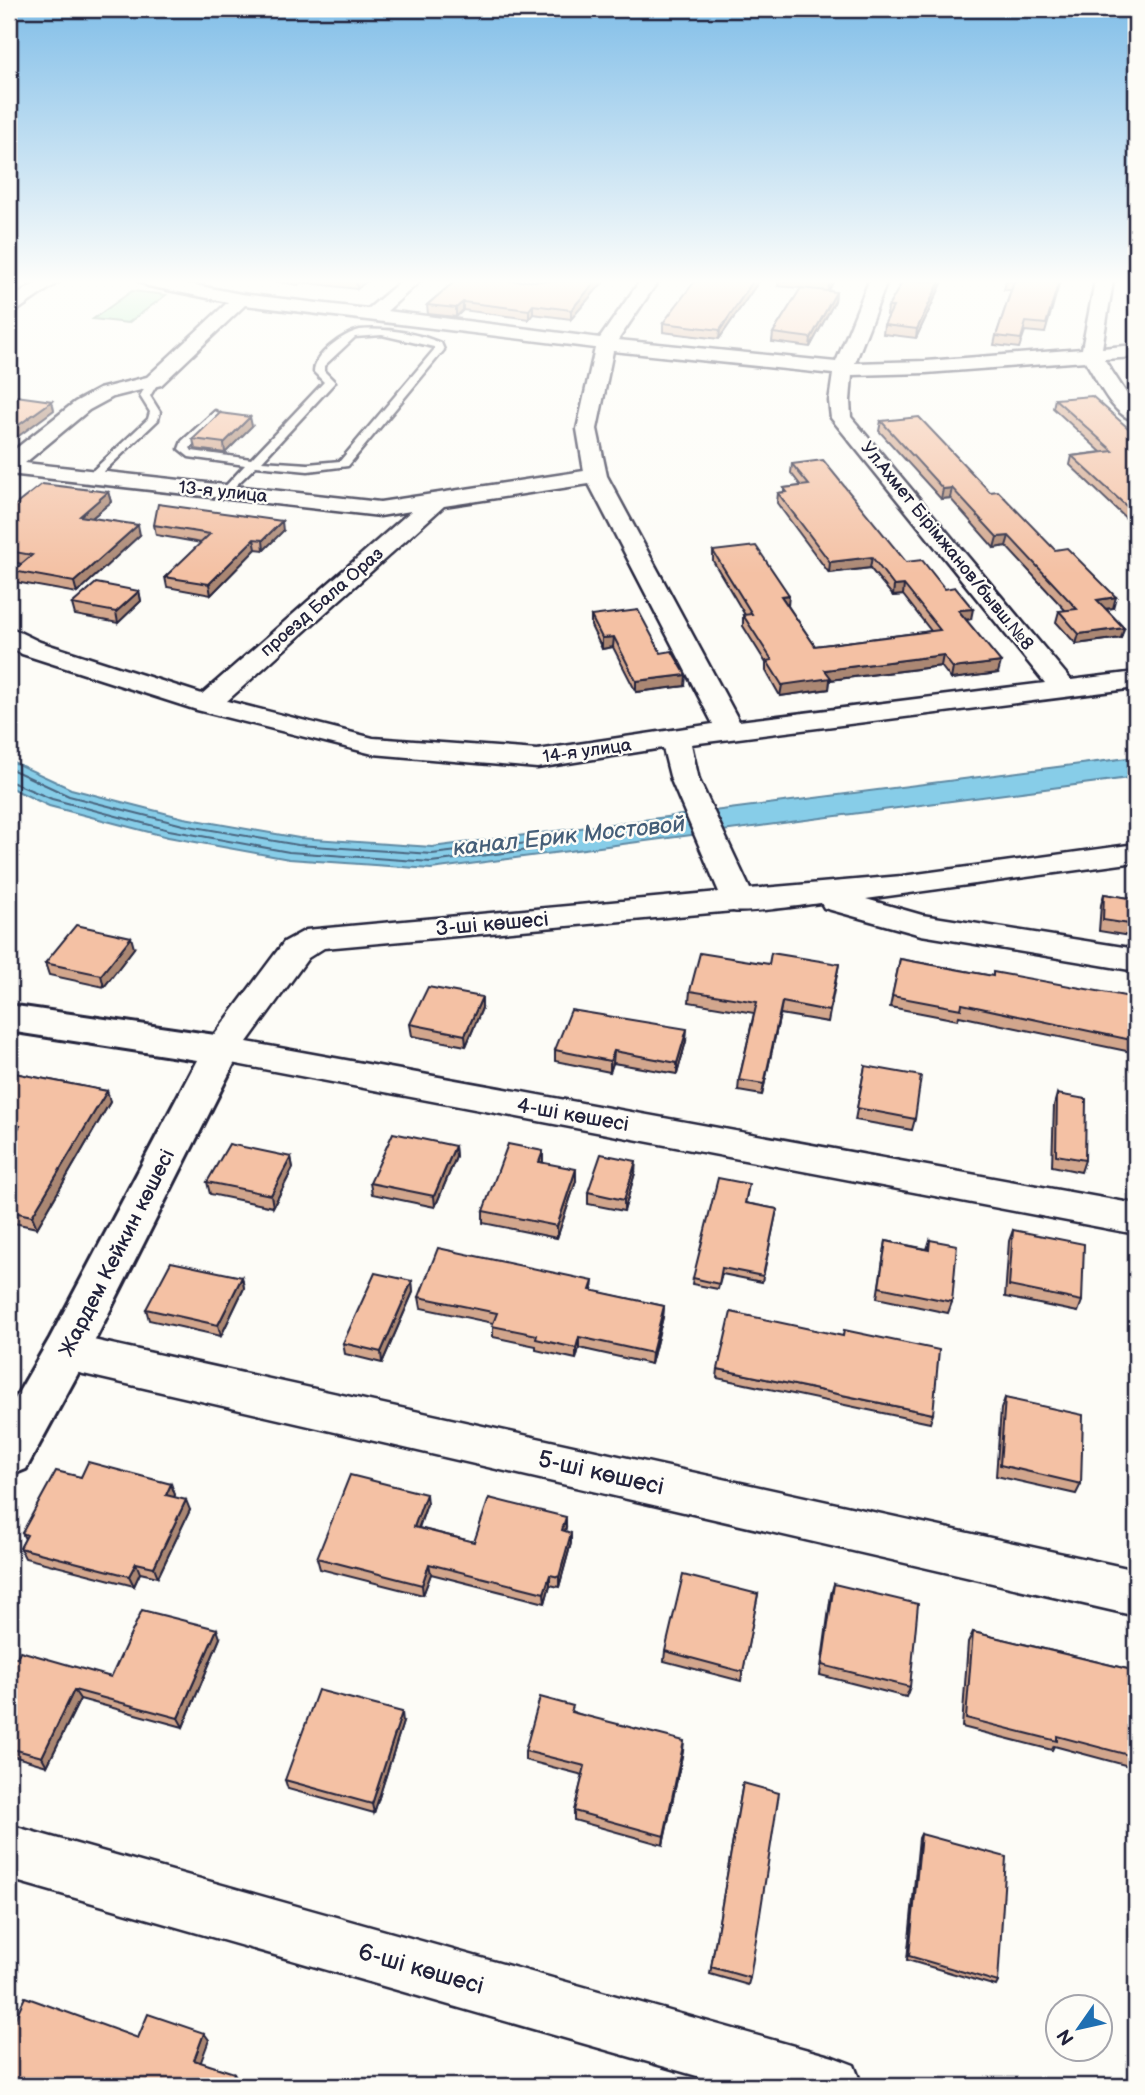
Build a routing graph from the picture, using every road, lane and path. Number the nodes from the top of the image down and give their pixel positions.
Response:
1 (156, 379) edge
2 (326, 379) edge
3 (415, 379) edge
4 (598, 379) edge
5 (842, 379) edge
6 (1117, 379) edge
7 (154, 381) junction
8 (215, 414) edge
9 (1136, 415) edge
10 (254, 461) junction
11 (9, 467) edge
12 (92, 477) junction
13 (596, 477) junction
14 (226, 492) junction
15 (436, 501) junction
16 (9, 635) edge
17 (1136, 680) edge
18 (1064, 689) junction
19 (207, 704) junction
20 (730, 730) junction
21 (674, 737) junction
22 (1136, 853) edge
23 (902, 886) junction
24 (815, 895) junction
25 (740, 903) junction
26 (921, 925) junction
27 (1136, 960) edge
28 (9, 1018) edge
29 (222, 1050) junction
30 (1136, 1219) edge
31 (66, 1352) junction
32 (9, 1454) edge
33 (1136, 1593) edge
34 (9, 1853) edge
35 (833, 2086) edge

1 - 7 street
2 - 10 lane
3 - 10 lane
4 - 13 street
5 - 18 street, Ул.Ахмет Бірімжанов/бывш.№8
6 - 9 street
7 - 11 street
7 - 12 lane
8 - 10 lane
10 - 14 lane
11 - 12 street, 13-я улица
12 - 14 street, 13-я улица
13 - 15 street, 13-я улица
13 - 20 street
14 - 15 street, 13-я улица
15 - 19 street, проезд Бала Ораз
16 - 19 street, 14-я улица
17 - 18 street, 14-я улица
18 - 20 street, 14-я улица
19 - 21 street, 14-я улица
20 - 21 street, 14-я улица
21 - 25 street
22 - 23 street, 3-ші көшесі
23 - 24 street, 3-ші көшесі
23 - 26 street
24 - 25 street, 3-ші көшесі
24 - 26 street, 3-ші көшесі
25 - 29 street, 3-ші көшесі
26 - 27 street, 3-ші көшесі
28 - 29 street, 4-ші көшесі
29 - 30 street, 4-ші көшесі
29 - 31 street, Жардем Кейкин көшесі
31 - 32 street, Жардем Кейкин көшесі
31 - 33 street, 5-ші көшесі
34 - 35 street, 6-ші көшесі

